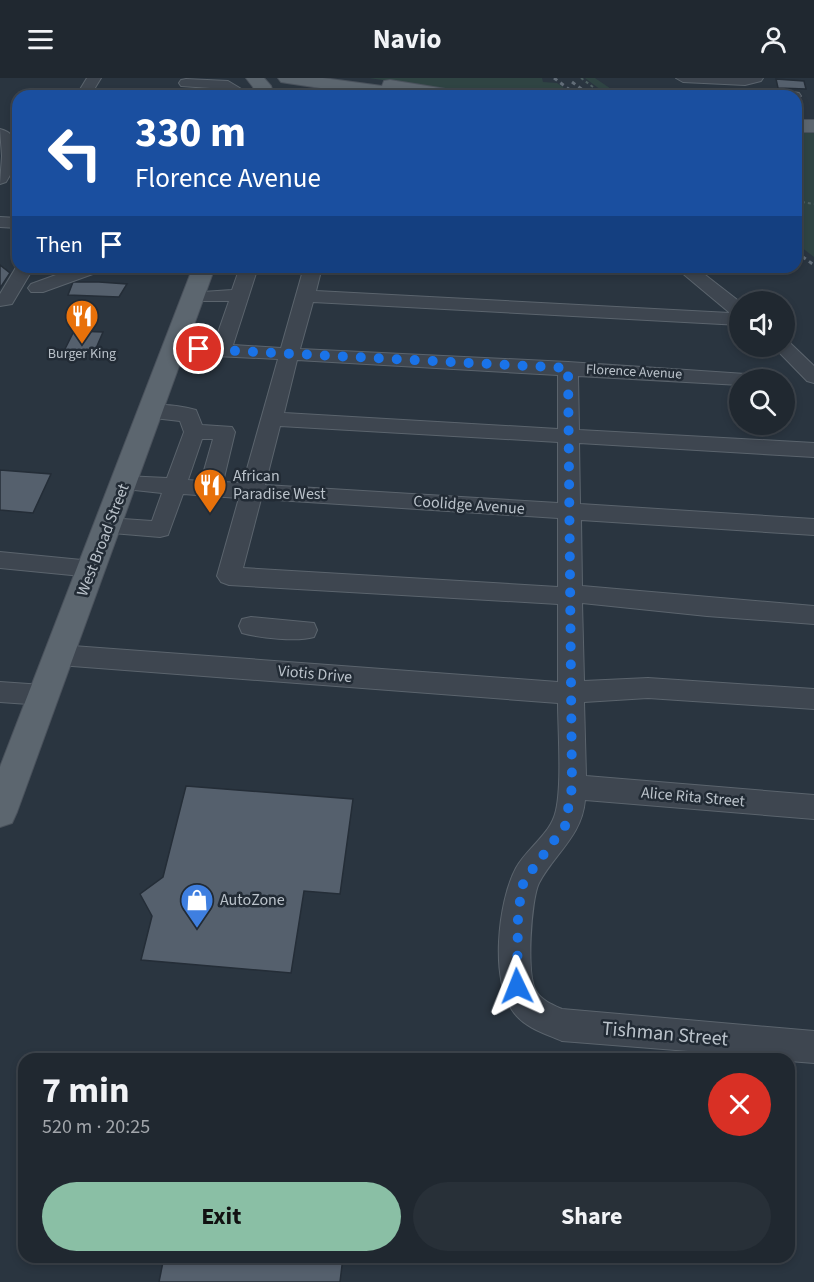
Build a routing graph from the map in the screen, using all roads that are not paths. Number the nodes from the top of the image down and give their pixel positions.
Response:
1 (287, 78) edge
2 (683, 78) edge
3 (756, 78) edge
4 (180, 83) edge
5 (348, 87) edge
6 (237, 90) edge
7 (369, 90) edge
8 (385, 90) edge
9 (0, 134) edge
10 (0, 179) edge
11 (22, 273) edge
12 (78, 273) edge
13 (202, 273) edge
14 (246, 273) edge
15 (312, 273) edge
16 (691, 273) edge
17 (37, 288) dead end
18 (195, 293) junction
19 (233, 295) junction
20 (306, 296) junction
21 (0, 300) edge
22 (729, 303) edge
23 (729, 317) edge
24 (175, 348) junction
25 (222, 350) junction
26 (291, 354) junction
27 (794, 357) edge
28 (568, 368) junction
29 (814, 376) edge
30 (729, 378) edge
31 (152, 412) junction
32 (273, 419) junction
33 (194, 432) junction
34 (569, 436) junction
35 (814, 450) edge
36 (124, 483) junction
37 (176, 487) junction
38 (210, 489) junction
39 (253, 491) junction
40 (570, 511) junction
41 (108, 526) junction
42 (814, 527) edge
43 (0, 560) edge
44 (92, 569) junction
45 (570, 593) junction
46 (814, 615) edge
47 (252, 626) dead end
48 (280, 628) junction
49 (305, 630) dead end
50 (59, 654) junction
51 (270, 670) junction
52 (570, 691) junction
53 (0, 692) edge
54 (44, 695) junction
55 (814, 699) edge
56 (572, 787) junction
57 (814, 807) edge
58 (0, 812) edge
59 (814, 1047) edge

1 - 5 main road
2 - 3 street
4 - 6 street
5 - 7 main road
5 - 8 main road
9 - 10 street
11 - 21 street
12 - 17 street
13 - 18 main road, West Broad Street
14 - 19 street
15 - 20 street
16 - 22 street
18 - 19 street
18 - 24 main road, West Broad Street
19 - 25 street
20 - 23 street
20 - 26 street
24 - 25 street, Florence Avenue
24 - 31 main road, West Broad Street
25 - 26 street, Florence Avenue
26 - 28 street, Florence Avenue
26 - 32 street
27 - 29 street
28 - 30 street, Florence Avenue
28 - 34 street
31 - 33 street
31 - 36 main road, West Broad Street
32 - 34 street
32 - 39 street
33 - 37 street
33 - 38 street
34 - 35 street
34 - 40 street
36 - 37 street, Coolidge Avenue
36 - 41 main road, West Broad Street
37 - 38 street, Coolidge Avenue
37 - 41 street
38 - 39 street, Coolidge Avenue
39 - 40 street, Coolidge Avenue
39 - 45 street
40 - 42 street, Coolidge Avenue
40 - 45 street
41 - 44 main road, West Broad Street
43 - 44 street
44 - 50 main road, West Broad Street
45 - 46 street
45 - 52 street
47 - 48 street
48 - 49 street
48 - 51 street
50 - 51 street, Viotis Drive
50 - 54 main road, West Broad Street
51 - 52 street, Viotis Drive
52 - 55 street, Viotis Drive
52 - 56 street
53 - 54 street
54 - 58 main road, West Broad Street
56 - 57 street, Alice Rita Street
56 - 59 street, Tishman Street

